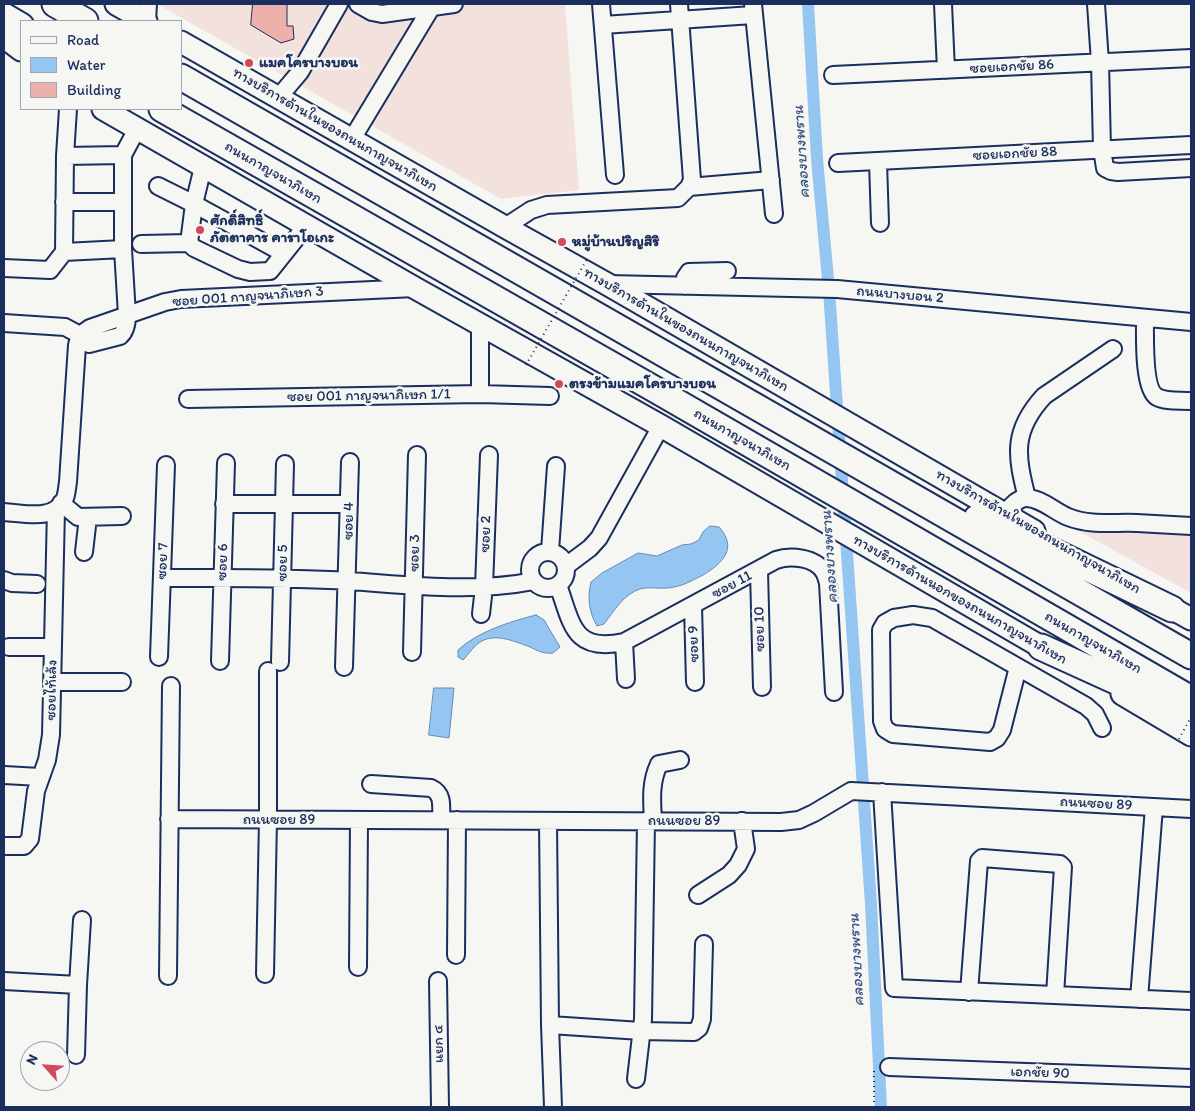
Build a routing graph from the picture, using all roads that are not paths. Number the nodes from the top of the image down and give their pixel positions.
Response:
1 (55, 4) edge
2 (116, 4) edge
3 (148, 4) edge
4 (339, 4) edge
5 (358, 4) edge
6 (453, 4) edge
7 (602, 4) edge
8 (943, 4) edge
9 (1096, 4) edge
10 (425, 7) edge
11 (390, 9) edge
12 (753, 9) edge
13 (680, 11) edge
14 (4, 16) edge
15 (83, 20) edge
16 (144, 20) edge
17 (146, 20) edge
18 (20, 25) edge
19 (603, 25) junction
20 (4, 37) edge
21 (182, 43) edge
22 (20, 49) edge
23 (4, 53) edge
24 (1191, 58) edge
25 (20, 61) edge
26 (1100, 62) junction
27 (946, 70) junction
28 (833, 75) dead end
29 (182, 78) edge
30 (278, 98) junction
31 (68, 110) edge
32 (105, 110) edge
33 (164, 110) edge
34 (137, 129) junction
35 (352, 139) junction
36 (1191, 145) edge
37 (1102, 149) junction
38 (123, 155) junction
39 (65, 156) junction
40 (878, 162) junction
41 (838, 163) dead end
42 (203, 167) junction
43 (1191, 168) edge
44 (615, 175) dead end
45 (771, 180) junction
46 (158, 186) dead end
47 (689, 187) junction
48 (64, 202) junction
49 (124, 202) junction
50 (194, 204) junction
51 (774, 214) dead end
52 (880, 224) dead end
53 (306, 226) junction
54 (505, 227) junction
55 (189, 243) junction
56 (142, 244) dead end
57 (123, 249) junction
58 (64, 252) junction
59 (283, 253) junction
60 (4, 268) edge
61 (728, 270) dead end
62 (270, 271) junction
63 (607, 284) junction
64 (685, 286) junction
65 (414, 288) junction
66 (268, 295) junction
67 (128, 315) junction
68 (1145, 318) junction
69 (1191, 322) edge
70 (4, 323) edge
71 (480, 325) junction
72 (84, 339) junction
73 (1113, 349) dead end
74 (480, 394) junction
75 (550, 396) dead end
76 (188, 399) dead end
77 (1191, 401) edge
78 (656, 424) junction
79 (417, 454) dead end
80 (489, 455) dead end
81 (350, 462) dead end
82 (226, 463) dead end
83 (286, 464) dead end
84 (166, 465) dead end
85 (556, 466) dead end
86 (893, 484) junction
87 (1027, 498) junction
88 (224, 504) junction
89 (284, 504) junction
90 (349, 504) junction
91 (58, 506) junction
92 (4, 512) edge
93 (1004, 514) junction
94 (122, 516) dead end
95 (88, 517) junction
96 (1191, 526) edge
97 (84, 552) dead end
98 (560, 558) junction
99 (759, 571) junction
100 (162, 578) junction
101 (222, 578) junction
102 (283, 579) junction
103 (4, 580) edge
104 (348, 581) junction
105 (534, 581) junction
106 (37, 584) dead end
107 (558, 585) junction
108 (414, 587) junction
109 (484, 587) junction
110 (693, 606) junction
111 (481, 614) dead end
112 (1186, 616) edge
113 (624, 642) junction
114 (9, 647) dead end
115 (53, 647) junction
116 (1044, 648) junction
117 (412, 652) dead end
118 (1191, 656) edge
119 (159, 657) dead end
120 (220, 661) dead end
121 (344, 667) dead end
122 (1025, 671) junction
123 (626, 679) dead end
124 (52, 682) junction
125 (122, 682) dead end
126 (695, 682) dead end
127 (171, 686) dead end
128 (762, 687) dead end
129 (834, 692) dead end
130 (1191, 699) edge
131 (1191, 716) edge
132 (1102, 728) dead end
133 (1185, 737) edge
134 (680, 760) dead end
135 (4, 774) edge
136 (40, 777) junction
137 (371, 784) dead end
138 (880, 792) junction
139 (1154, 807) junction
140 (1191, 809) edge
141 (169, 819) junction
142 (268, 819) junction
143 (359, 820) junction
144 (449, 820) junction
145 (548, 821) junction
146 (649, 821) junction
147 (742, 822) junction
148 (4, 846) edge
149 (698, 895) dead end
150 (82, 920) dead end
151 (704, 944) dead end
152 (456, 955) dead end
153 (358, 968) dead end
154 (265, 974) dead end
155 (168, 976) dead end
156 (4, 980) edge
157 (438, 981) dead end
158 (78, 985) junction
159 (969, 992) junction
160 (1055, 996) junction
161 (1139, 999) junction
162 (1191, 1001) edge
163 (550, 1025) junction
164 (641, 1031) junction
165 (76, 1055) dead end
166 (881, 1068) road end
167 (1191, 1078) edge
168 (636, 1080) dead end
169 (440, 1107) edge
170 (553, 1107) edge

1 - 15 highway
2 - 16 main road
3 - 17 street
4 - 30 street
5 - 11 street
6 - 10 street
7 - 19 street
8 - 27 street
9 - 26 street
10 - 11 street
10 - 35 street
12 - 13 street
12 - 45 street
13 - 19 street
13 - 47 street
14 - 18 highway
19 - 44 street
20 - 22 main road
21 - 30 main road, ทางบริการด้านในของถนนกาญจนาภิเษก
23 - 25 main road
24 - 26 street, ซอยเอกชัย 86
26 - 27 street, ซอยเอกชัย 86
26 - 37 street
27 - 28 street, ซอยเอกชัย 86
29 - 86 highway
30 - 35 main road, ทางบริการด้านในของถนนกาญจนาภิเษก
31 - 39 street
32 - 34 main road, ทางบริการด้านนอกของถนนกาญจนาภิเษก
33 - 130 highway, ถนนกาญจนาภิเษก
34 - 38 street
34 - 42 main road, ทางบริการด้านนอกของถนนกาญจนาภิเษก
35 - 54 main road, ทางบริการด้านในของถนนกาญจนาภิเษก
36 - 37 street, ซอยเอกชัย 88
37 - 40 street, ซอยเอกชัย 88
37 - 43 street
38 - 39 street
38 - 49 street
39 - 48 street
40 - 41 street, ซอยเอกชัย 88
40 - 52 street
42 - 50 street
42 - 53 main road, ทางบริการด้านนอกของถนนกาญจนาภิเษก
45 - 47 street
45 - 51 street
46 - 50 street
47 - 54 street
48 - 49 street
48 - 58 street
49 - 57 street
50 - 55 street
50 - 59 street
53 - 59 street
53 - 65 main road, ทางบริการด้านนอกของถนนกาญจนาภิเษก
54 - 63 main road, ทางบริการด้านในของถนนกาญจนาภิเษก
55 - 56 street
55 - 62 street
57 - 58 street
57 - 67 street
58 - 60 street
59 - 62 street
61 - 64 street
62 - 66 street
63 - 64 street, ถนนบางบอน 2
63 - 93 main road, ทางบริการด้านในของถนนกาญจนาภิเษก
64 - 68 street, ถนนบางบอน 2
65 - 66 street, ซอย 001 กาญจนาภิเษก 3
65 - 71 main road, ทางบริการด้านนอกของถนนกาญจนาภิเษก
66 - 67 street, ซอย 001 กาญจนาภิเษก 3
67 - 72 street, ซอย 001 กาญจนาภิเษก 3
68 - 69 street, ถนนบางบอน 2
68 - 77 street
70 - 72 street
71 - 74 street
71 - 78 main road, ทางบริการด้านนอกของถนนกาญจนาภิเษก
72 - 91 street
73 - 87 street
74 - 75 street, ซอย 001 กาญจนาภิเษก 1/1
74 - 76 street, ซอย 001 กาญจนาภิเษก 1/1
78 - 98 street
78 - 116 main road, ทางบริการด้านนอกของถนนกาญจนาภิเษก
79 - 108 street, ซอย 3
80 - 109 street, ซอย 2
81 - 90 street, ซอย 4
82 - 88 street, ซอย 6
83 - 89 street, ซอย 5
84 - 100 street, ซอย 7
85 - 98 street
86 - 112 highway
86 - 118 highway
87 - 93 street
87 - 96 street
88 - 89 street
88 - 101 street, ซอย 6
89 - 90 street
89 - 102 street, ซอย 5
90 - 104 street, ซอย 4
91 - 92 street
91 - 95 street
91 - 115 street, ซอยไท้เล้ง
93 - 112 main road, ทางบริการด้านในของถนนกาญจนาภิเษก
94 - 95 street
95 - 97 street
98 - 105 street
98 - 107 street
99 - 110 street, ซอย 11
99 - 128 street, ซอย 10
99 - 129 street, ซอย 11
100 - 101 street
100 - 119 street, ซอย 7
101 - 102 street
101 - 120 street, ซอย 6
102 - 104 street
102 - 142 street, ซอย 5
103 - 106 street
104 - 108 street
104 - 121 street, ซอย 4
105 - 107 street
105 - 109 street
107 - 113 street, ซอย 11
108 - 109 street
108 - 117 street, ซอย 3
109 - 111 street, ซอย 2
110 - 113 street, ซอย 11
110 - 126 street, ซอย 9
113 - 123 street
114 - 115 street
115 - 124 street, ซอยไท้เล้ง
116 - 122 street
116 - 131 highway
116 - 133 main road, ทางบริการด้านนอกของถนนกาญจนาภิเษก
122 - 122 street
122 - 132 street
124 - 125 street
124 - 136 street, ซอยไท้เล้ง
127 - 141 street
134 - 146 street
135 - 136 street
136 - 148 street, ซอยไท้เล้ง
137 - 144 street
138 - 139 street, ถนนซอย 89
138 - 147 street, ถนนซอย 89
138 - 159 street
139 - 140 street, ถนนซอย 89
139 - 161 street
141 - 142 street, ถนนซอย 89
141 - 155 street
142 - 143 street, ถนนซอย 89
142 - 154 street, ซอย 5
143 - 144 street, ถนนซอย 89
143 - 153 street
144 - 145 street, ถนนซอย 89
144 - 152 street
145 - 146 street, ถนนซอย 89
145 - 163 street
146 - 147 street, ถนนซอย 89
146 - 164 street
147 - 149 street
150 - 158 street
151 - 164 street
156 - 158 street
157 - 169 street, แยก ๔
158 - 165 street
159 - 160 street
159 - 160 street
160 - 161 street
161 - 162 street
163 - 164 street
163 - 170 street
164 - 168 street
166 - 167 street, เอกชัย 90

